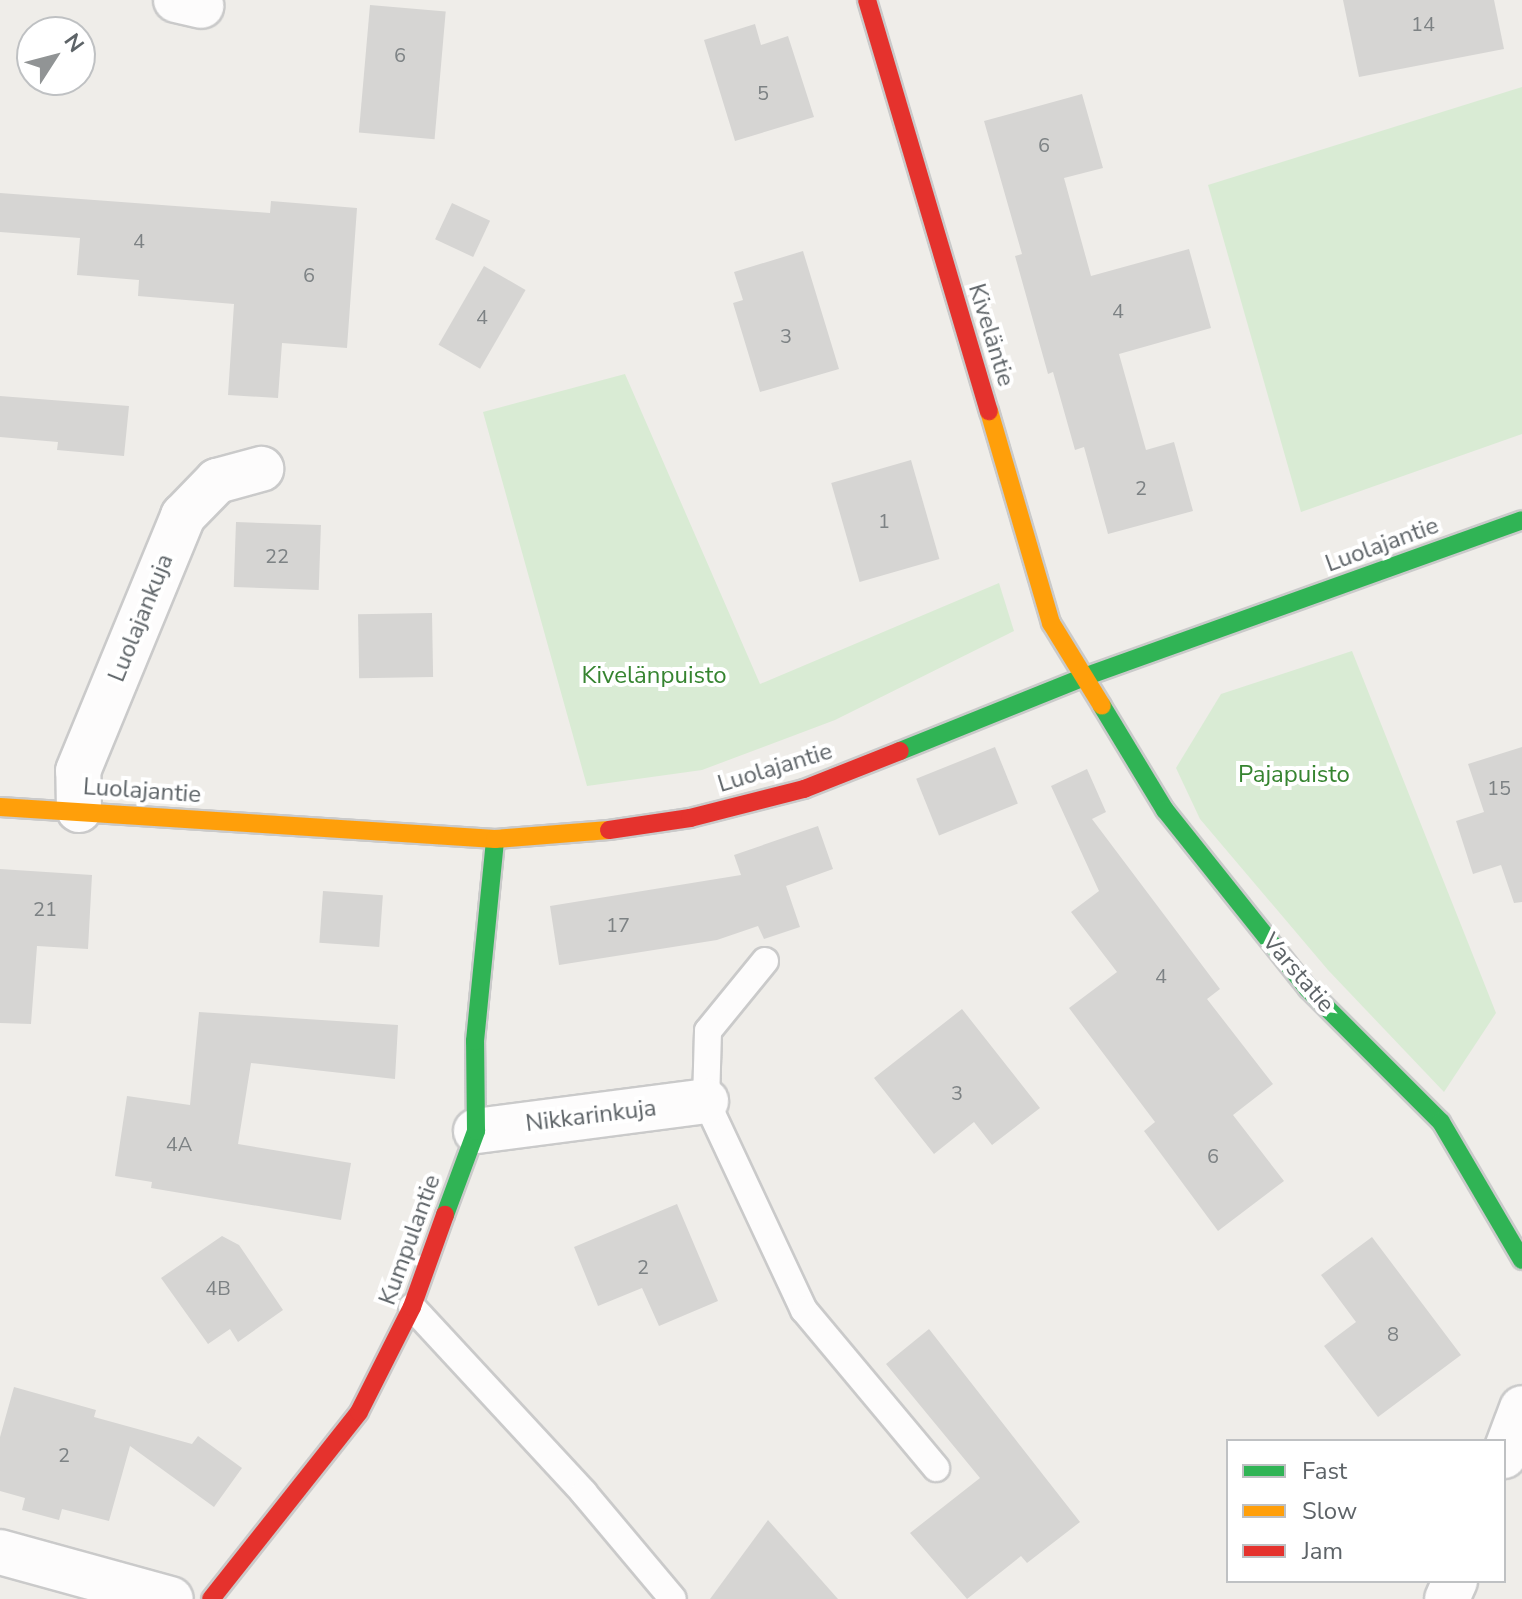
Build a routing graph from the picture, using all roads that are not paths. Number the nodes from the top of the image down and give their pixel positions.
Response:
1 (867, 0) edge
2 (261, 469) dead end
3 (1522, 520) edge
4 (1084, 677) junction
5 (0, 807) edge
6 (79, 810) junction
7 (495, 839) junction
8 (765, 961) dead end
9 (706, 1101) junction
10 (476, 1131) junction
11 (1522, 1260) edge
12 (412, 1307) junction
13 (1522, 1408) edge
14 (1506, 1451) edge
15 (936, 1468) dead end
16 (0, 1552) edge
17 (171, 1599) edge
18 (211, 1599) edge
19 (673, 1599) edge

1 - 4 street, Kiveläntie
2 - 6 street, Luolajankuja
3 - 4 street, Luolajantie
4 - 7 street, Luolajantie
4 - 11 street, Varstatie
5 - 6 street, Luolajantie
6 - 7 street, Luolajantie
7 - 10 street, Kumpulantie
8 - 9 lane
9 - 10 street, Nikkarinkuja
9 - 15 lane
10 - 12 street, Kumpulantie
12 - 18 street, Kumpulantie
12 - 19 lane
13 - 14 street
16 - 17 street

